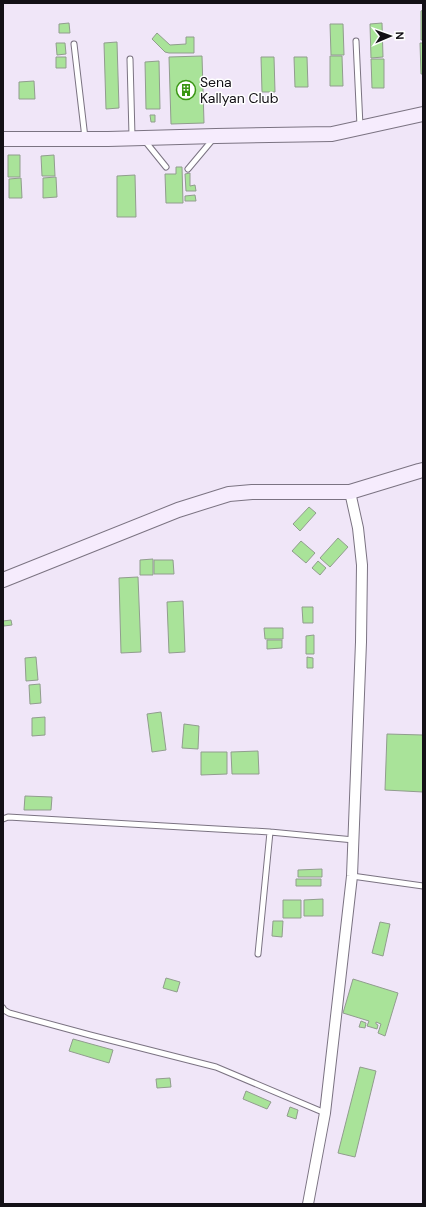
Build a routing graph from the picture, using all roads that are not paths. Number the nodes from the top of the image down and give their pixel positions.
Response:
1 (356, 41) dead end
2 (74, 44) dead end
3 (130, 59) dead end
4 (423, 114) edge
5 (360, 128) junction
6 (216, 136) junction
7 (137, 138) junction
8 (3, 139) edge
9 (85, 139) junction
10 (166, 167) dead end
11 (188, 169) dead end
12 (423, 470) edge
13 (350, 492) junction
14 (3, 580) edge
15 (3, 819) edge
16 (270, 832) junction
17 (354, 840) junction
18 (352, 876) junction
19 (423, 886) edge
20 (258, 954) dead end
21 (3, 1008) edge
22 (325, 1113) junction
23 (308, 1204) edge

1 - 5 lane
2 - 9 lane
3 - 7 lane
4 - 5 main road
5 - 6 main road
6 - 7 main road
6 - 11 lane
7 - 9 main road
7 - 10 lane
8 - 9 main road
12 - 13 main road
13 - 14 main road
13 - 17 street
15 - 16 lane
16 - 17 lane
16 - 20 lane
17 - 18 street
18 - 19 lane
18 - 22 street
21 - 22 lane
22 - 23 street

